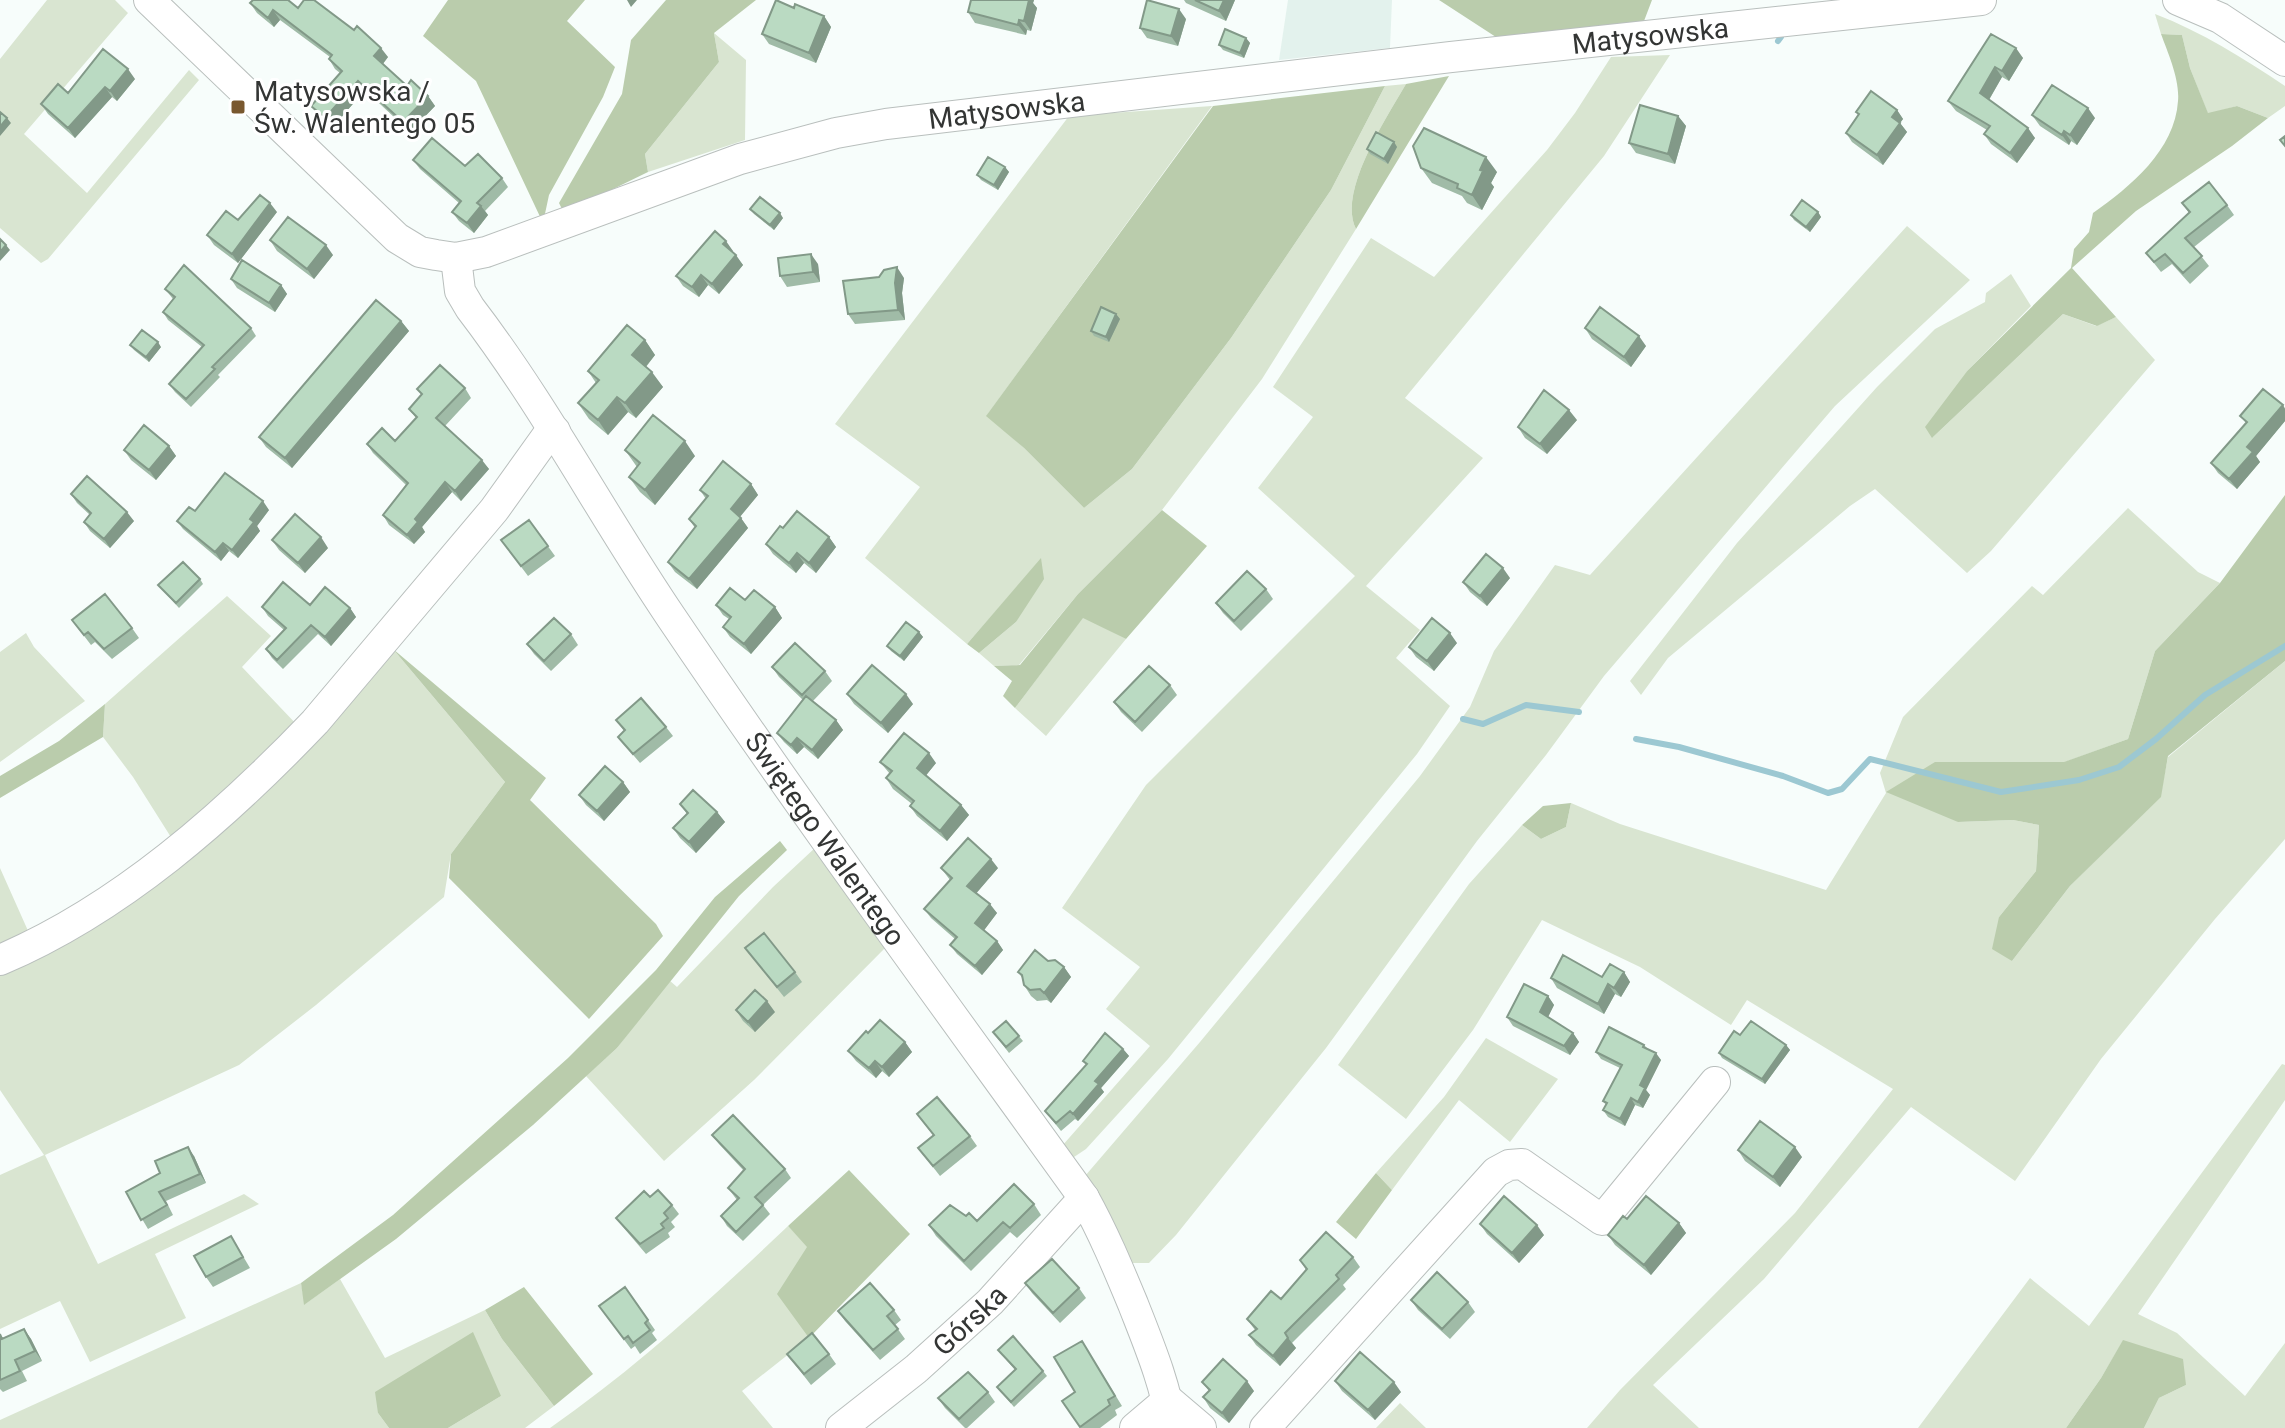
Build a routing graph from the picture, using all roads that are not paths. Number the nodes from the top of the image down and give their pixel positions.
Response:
1 (149, 0) edge
2 (1981, 0) edge
3 (2178, 0) edge
4 (2285, 61) edge
5 (456, 258) junction
6 (555, 431) junction
7 (0, 960) edge
8 (1715, 1082) dead end
9 (1084, 1198) junction
10 (1170, 1414) edge
11 (841, 1428) edge
12 (1135, 1428) edge
13 (1201, 1428) edge
14 (1265, 1428) edge

1 - 5 street, Matysowska
2 - 5 street, Matysowska
3 - 4 street
5 - 6 street, Świętego Walentego
6 - 7 street
6 - 9 street, Świętego Walentego
8 - 14 street
9 - 10 street, Świętego Walentego
9 - 11 street, Górska
10 - 12 street
10 - 13 street

